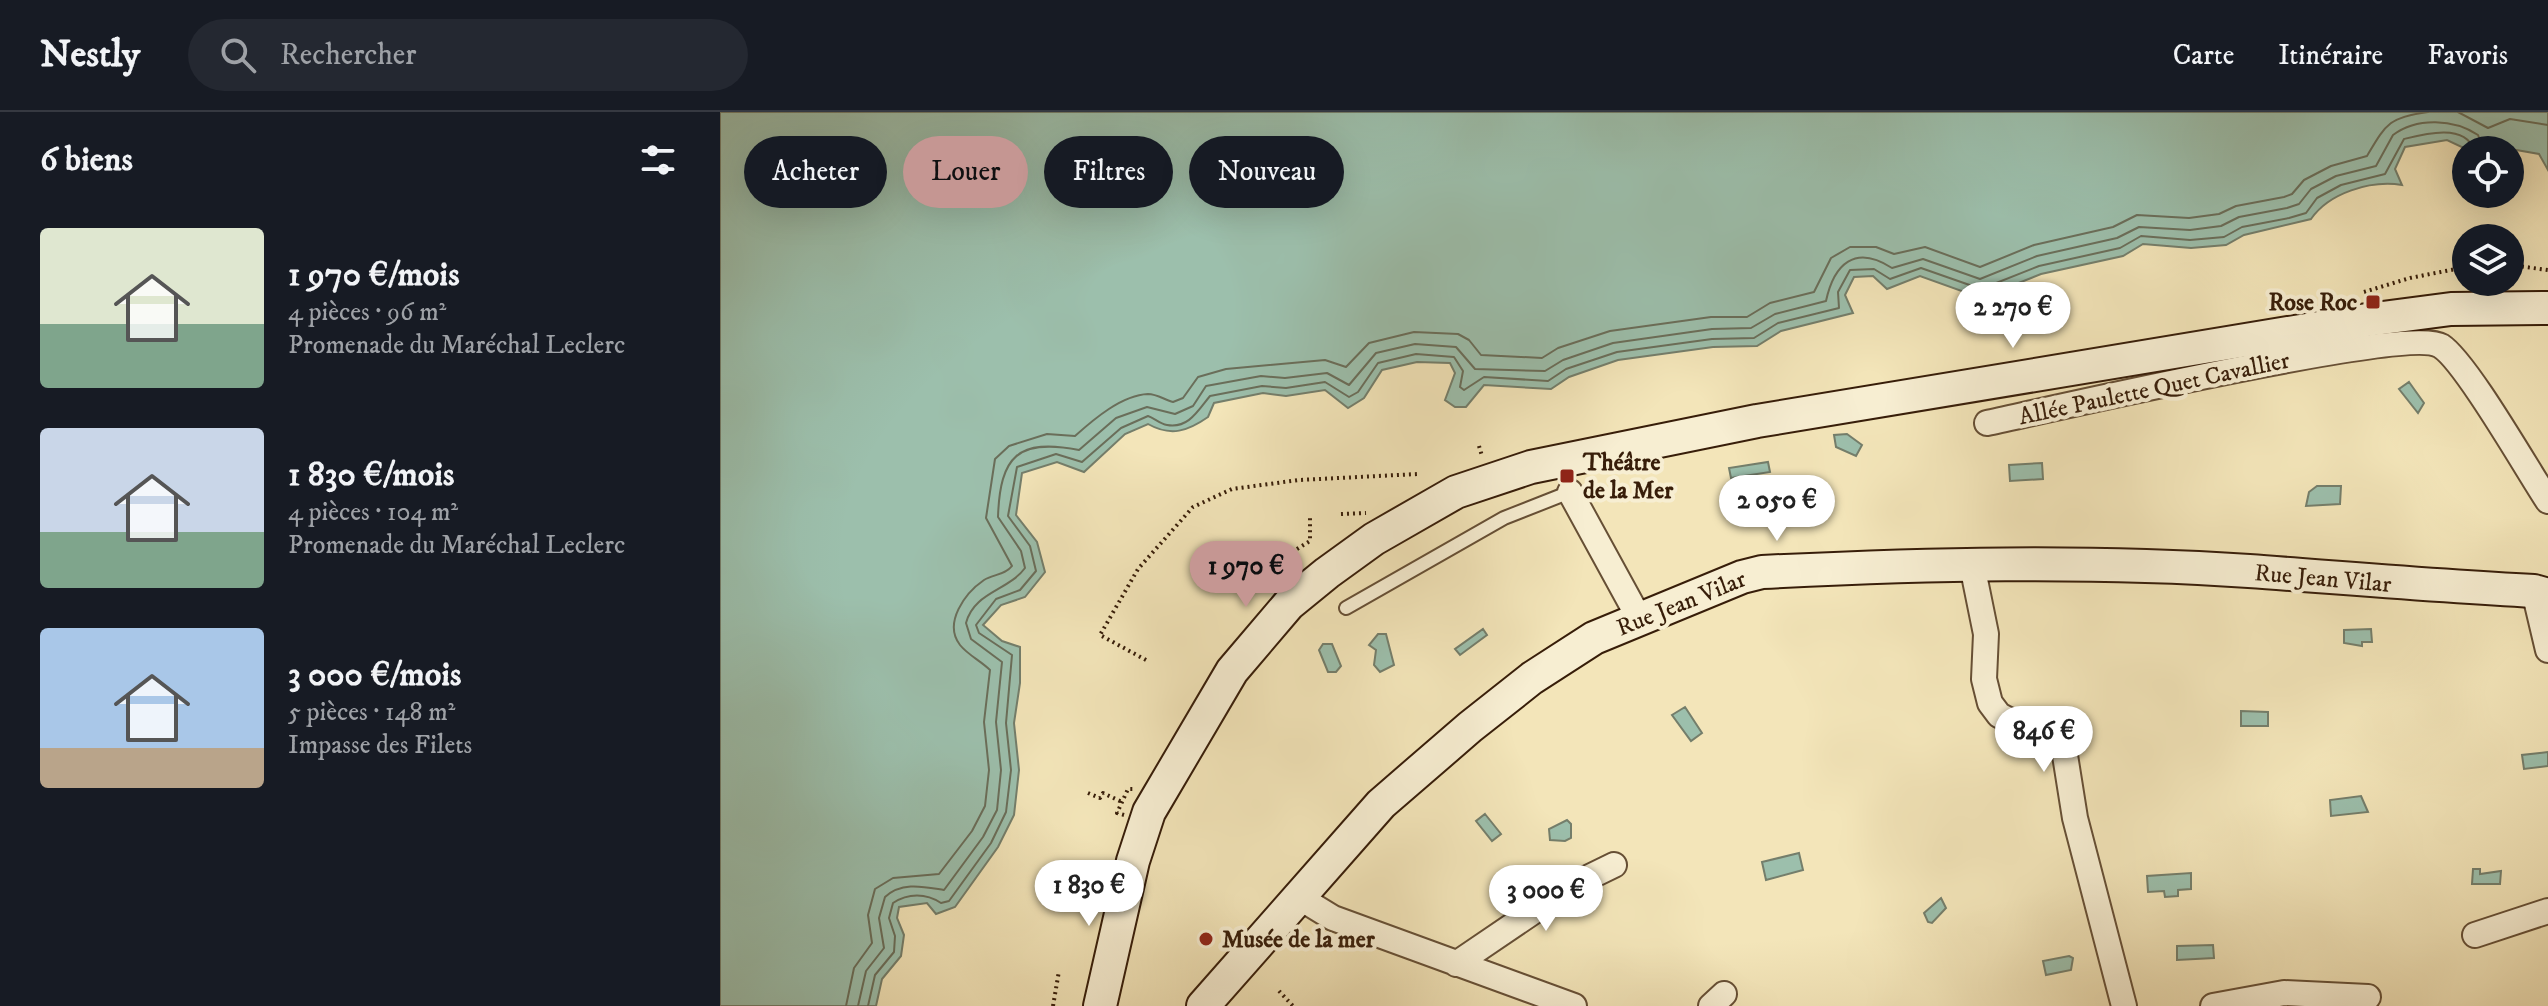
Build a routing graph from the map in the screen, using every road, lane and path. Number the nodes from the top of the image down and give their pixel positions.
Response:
1 (2524, 267) edge
2 (2548, 270) edge
3 (2548, 308) edge
4 (2320, 341) junction
5 (1987, 423) dead end
6 (1479, 446) dead end
7 (1483, 460) dead end
8 (1418, 474) dead end
9 (1570, 492) joint
10 (2548, 501) edge
11 (1369, 513) dead end
12 (1341, 514) dead end
13 (1310, 517) dead end
14 (1297, 549) dead end
15 (1972, 565) junction
16 (2541, 593) edge
17 (1346, 608) dead end
18 (1639, 618) junction
19 (2548, 650) edge
20 (1146, 660) dead end
21 (1128, 789) dead end
22 (1088, 793) dead end
23 (1122, 802) junction
24 (1117, 813) dead end
25 (1614, 865) dead end
26 (1297, 896) junction
27 (2548, 911) edge
28 (2475, 935) dead end
29 (1456, 964) junction
30 (1059, 971) dead end
31 (1279, 991) dead end
32 (2368, 997) dead end
33 (1053, 1006) edge
34 (1100, 1006) edge
35 (1203, 1006) edge
36 (1293, 1006) edge
37 (1574, 1006) edge
38 (2124, 1006) edge
39 (2213, 1006) edge

1 - 2 path
3 - 4 main road
4 - 5 street, Allée Paulette Quet Cavallier
4 - 10 street, Allée Paulette Quet Cavallier
4 - 34 main road
6 - 7 path
8 - 20 path
9 - 17 lane
9 - 18 street
11 - 12 path
13 - 14 path
15 - 16 main road, Rue Jean Vilar
15 - 18 main road, Rue Jean Vilar
15 - 38 street
16 - 19 street
18 - 26 main road, Rue Jean Vilar
21 - 23 path
22 - 23 path
23 - 24 path
25 - 29 street
26 - 29 street
26 - 35 main road, Rue Jean Vilar
27 - 28 street
29 - 37 street
30 - 33 path
31 - 36 path
32 - 39 street

